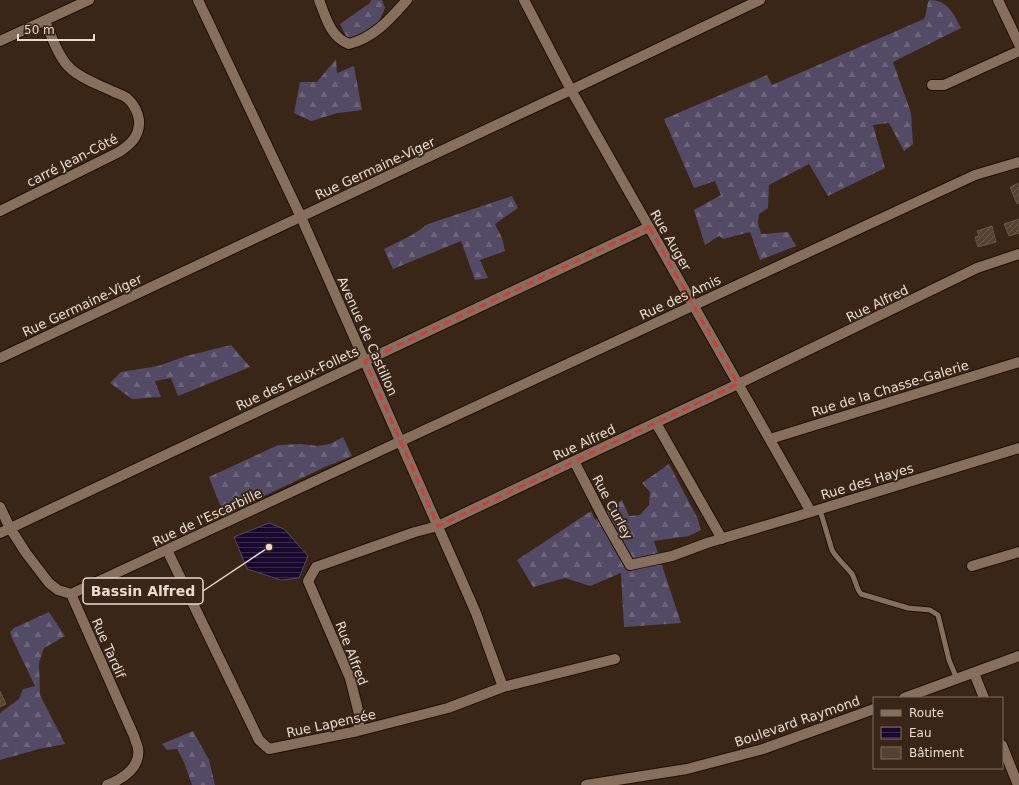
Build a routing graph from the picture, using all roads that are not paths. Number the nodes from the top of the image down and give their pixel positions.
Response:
1 (89, 0) edge
2 (198, 0) edge
3 (319, 0) edge
4 (407, 0) edge
5 (524, 0) edge
6 (760, 0) edge
7 (998, 0) edge
8 (45, 21) junction
9 (0, 41) edge
10 (1019, 44) edge
11 (1019, 51) edge
12 (932, 85) dead end
13 (571, 90) junction
14 (1019, 162) edge
15 (0, 211) edge
16 (301, 217) junction
17 (649, 227) junction
18 (1019, 254) edge
19 (694, 306) junction
20 (0, 358) edge
21 (365, 361) junction
22 (1019, 362) edge
23 (738, 384) junction
24 (656, 423) junction
25 (770, 439) junction
26 (400, 442) junction
27 (1019, 448) edge
28 (574, 461) junction
29 (355, 462) joint
30 (0, 506) edge
31 (816, 511) junction
32 (438, 526) junction
33 (10, 528) junction
34 (0, 533) edge
35 (722, 539) junction
36 (167, 550) junction
37 (1019, 552) edge
38 (630, 565) joint
39 (972, 566) dead end
40 (71, 594) junction
41 (1019, 656) edge
42 (615, 659) dead end
43 (974, 673) junction
44 (957, 679) junction
45 (503, 687) junction
46 (907, 697) edge
47 (984, 697) edge
48 (873, 709) edge
49 (358, 731) junction
50 (1003, 748) edge
51 (107, 785) edge
52 (586, 785) edge
53 (1018, 785) edge

1 - 8 street
2 - 16 street, Avenue de Castillon
3 - 4 street
5 - 13 street, Rue Auger
6 - 13 street, Rue Germaine-Viger
7 - 10 street
8 - 9 street
8 - 15 street, carré Jean-Côté
11 - 12 street
13 - 16 street, Rue Germaine-Viger
13 - 17 street, Rue Auger
14 - 19 street, Rue des Amis
16 - 20 street, Rue Germaine-Viger
16 - 21 street, Avenue de Castillon
17 - 19 street, Rue Auger
17 - 21 street, Rue des Feux-Follets
18 - 23 street, Rue Alfred
19 - 23 street, Rue Auger
19 - 26 street, Rue des Amis
21 - 26 street, Avenue de Castillon
21 - 33 street, Rue des Feux-Follets
22 - 25 street, Rue de la Chasse-Galerie
23 - 24 street, Rue Alfred
23 - 25 street, Rue Auger
24 - 28 street, Rue Alfred
24 - 35 street
25 - 31 street, Rue Auger
26 - 29 street, Rue des Amis
26 - 32 street, Avenue de Castillon
27 - 31 street, Rue des Hayes
28 - 32 street, Rue Alfred
28 - 38 street, Rue Curley
29 - 36 street, Rue de l'Escarbille
30 - 33 street
31 - 35 street, Rue des Hayes
31 - 44 lane
32 - 45 street, Avenue de Castillon
32 - 49 street, Rue Alfred
33 - 34 street, Rue des Feux-Follets
33 - 40 street
35 - 38 street, Rue des Hayes
36 - 40 street, Rue de l'Escarbille
36 - 49 street, Rue Lapensée
37 - 39 street
40 - 51 street, Rue Tardif
41 - 43 street
42 - 45 street, Rue Lapensée
43 - 44 street
43 - 47 street
44 - 46 street
45 - 49 street, Rue Lapensée
48 - 52 street, Boulevard Raymond
50 - 53 street

